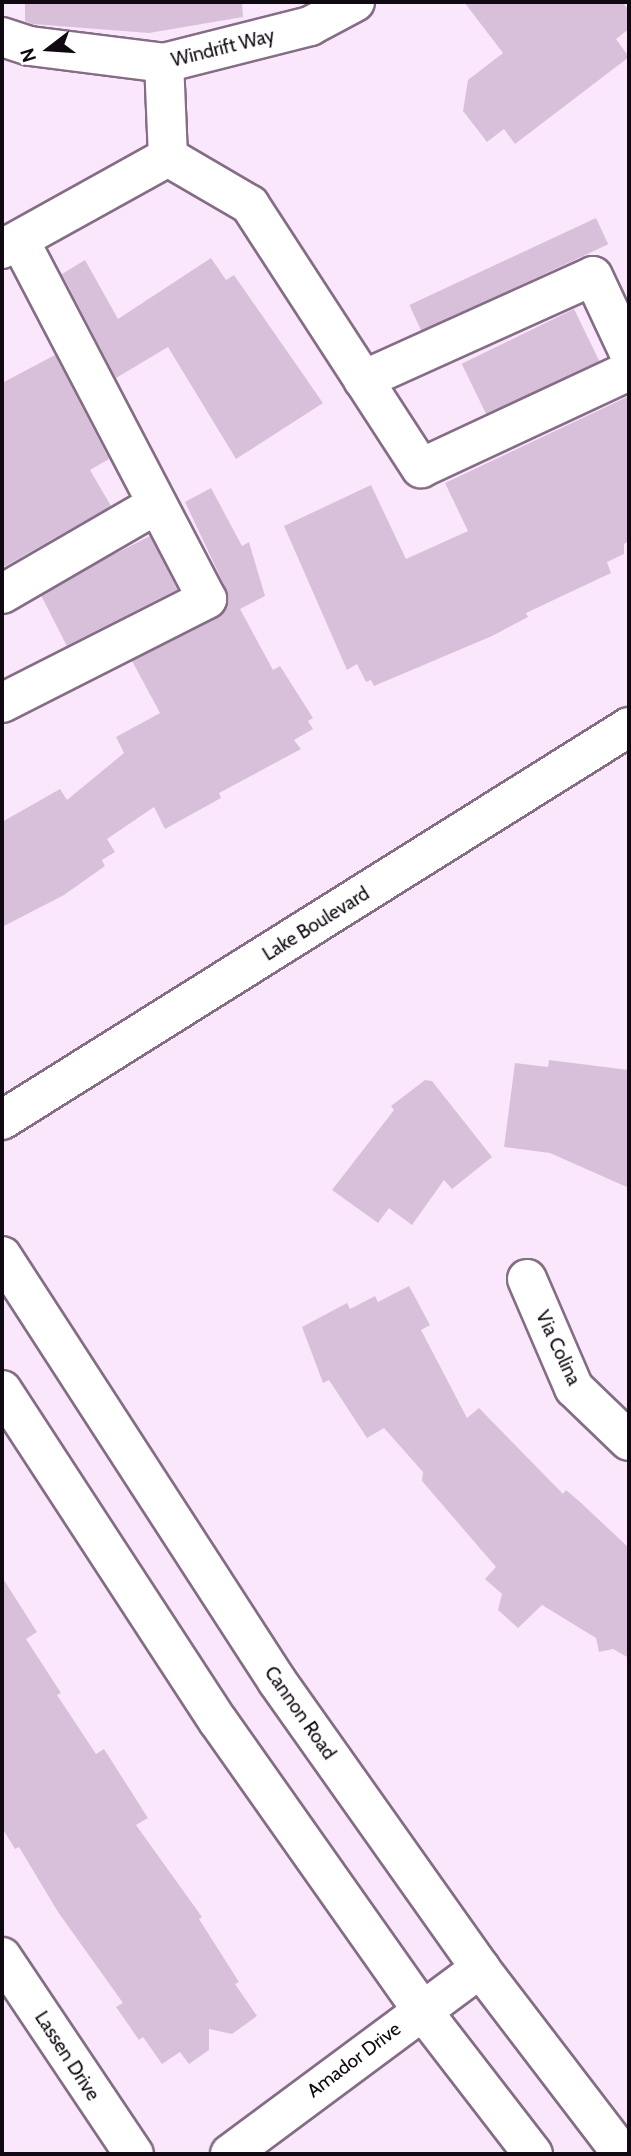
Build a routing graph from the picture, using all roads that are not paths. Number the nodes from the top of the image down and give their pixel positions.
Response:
1 (355, 2) edge
2 (2, 37) edge
3 (164, 63) junction
4 (168, 157) junction
5 (10, 245) edge
6 (629, 352) edge
7 (629, 371) edge
8 (363, 380) junction
9 (157, 504) junction
10 (2, 594) edge
11 (2, 703) edge
12 (629, 727) edge
13 (2, 1120) edge
14 (2, 1256) edge
15 (527, 1279) dead end
16 (2, 1391) edge
17 (629, 1441) edge
18 (2, 1957) edge
19 (480, 1968) junction
20 (421, 2009) junction
21 (134, 2154) edge
22 (230, 2154) edge
23 (533, 2154) edge
24 (622, 2154) edge

1 - 3 street, Windrift Way
2 - 3 street, Windrift Way
3 - 4 street
4 - 5 street
4 - 8 street
5 - 9 street
6 - 8 street
7 - 8 street
9 - 10 street
9 - 11 street
12 - 13 street, Lake Boulevard
14 - 19 street, Cannon Road
15 - 17 street, Via Colina
16 - 20 street
18 - 21 street, Lassen Drive
19 - 20 street, Amador Drive
19 - 24 street, Cannon Road
20 - 22 street, Amador Drive
20 - 23 street

